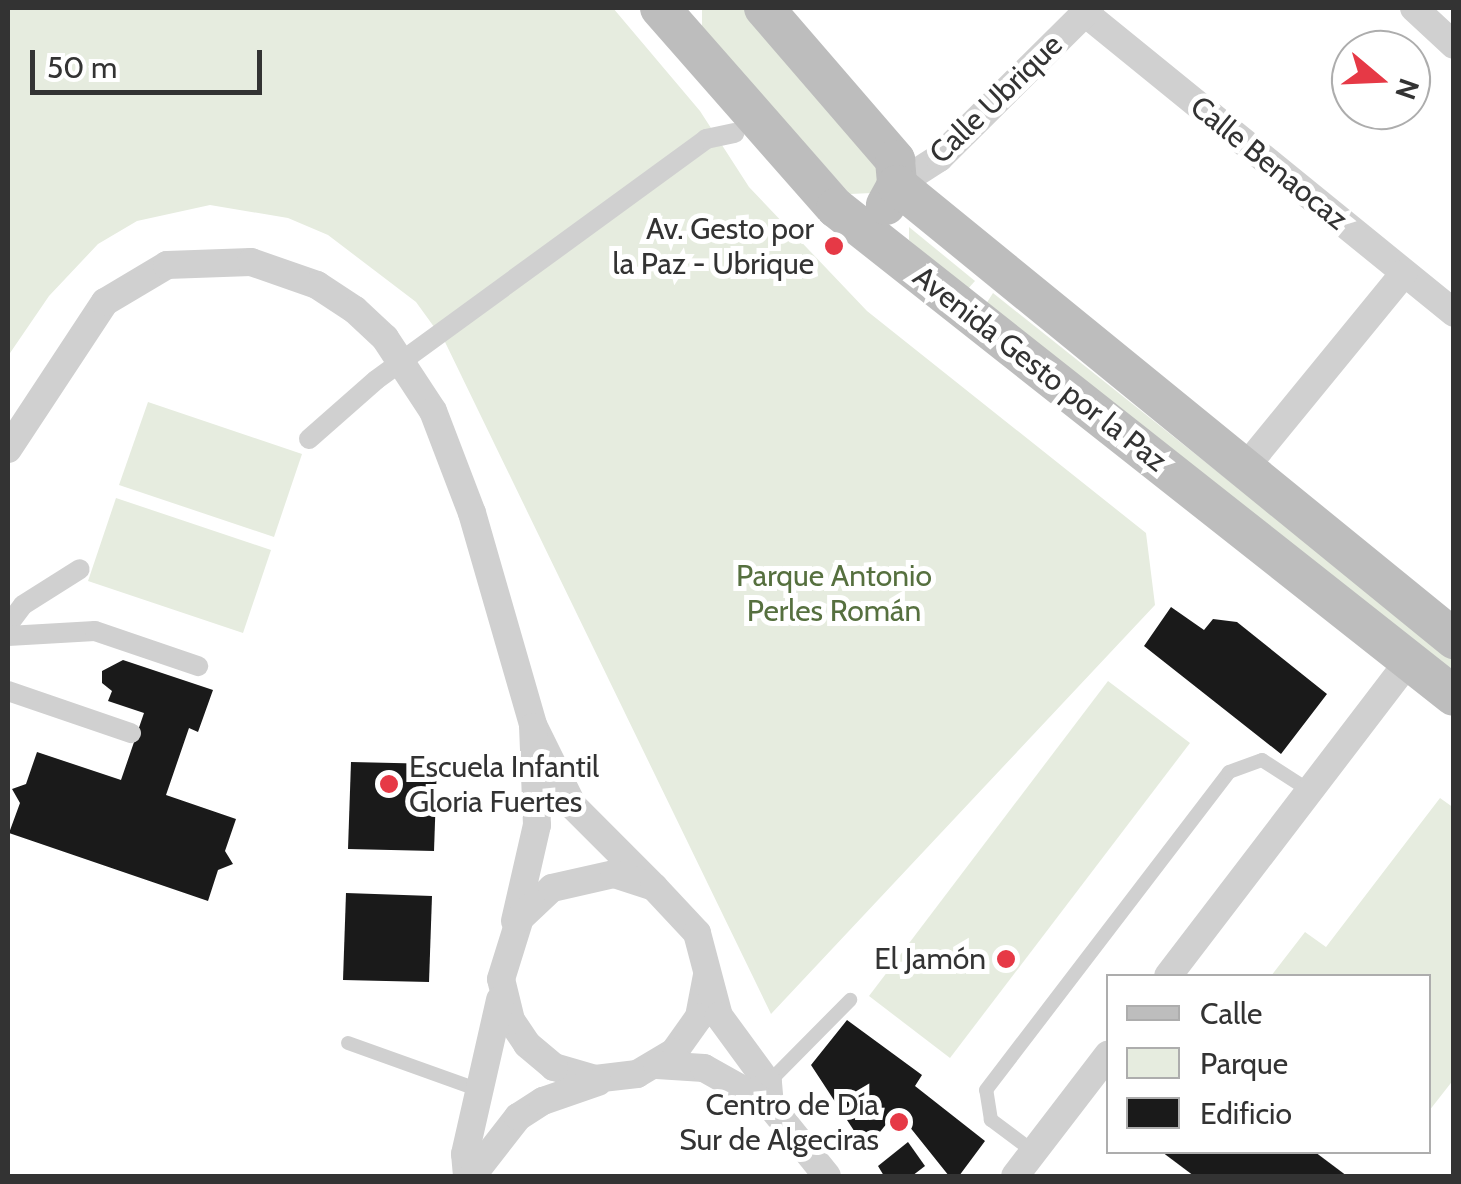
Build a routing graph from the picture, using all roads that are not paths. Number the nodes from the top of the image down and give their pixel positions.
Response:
1 (660, 8) edge
2 (764, 8) edge
3 (1414, 8) edge
4 (1088, 10) edge
5 (687, 25) edge
6 (1454, 45) edge
7 (734, 133) dead end
8 (898, 185) junction
9 (836, 208) junction
10 (1404, 272) junction
11 (1454, 313) edge
12 (402, 360) junction
13 (309, 439) dead end
14 (8, 449) edge
15 (1243, 470) junction
16 (80, 569) dead end
17 (8, 626) edge
18 (8, 636) edge
19 (1454, 639) edge
20 (1409, 661) junction
21 (198, 666) dead end
22 (8, 691) edge
23 (1454, 696) edge
24 (533, 726) junction
25 (131, 733) dead end
26 (1310, 791) junction
27 (654, 886) junction
28 (510, 936) junction
29 (1170, 974) edge
30 (707, 975) junction
31 (502, 978) junction
32 (850, 1000) dead end
33 (348, 1043) dead end
34 (1106, 1058) edge
35 (657, 1065) junction
36 (617, 1079) junction
37 (482, 1090) junction
38 (769, 1094) junction
39 (1034, 1152) junction
40 (470, 1176) edge
41 (827, 1176) edge
42 (1015, 1176) edge

1 - 5 main road, Avenida Gesto por la Paz
2 - 8 main road, Avenida Gesto por la Paz
3 - 6 street
4 - 8 street, Calle Ubrique
4 - 10 street, Calle Benaocaz
5 - 9 main road, Avenida Gesto por la Paz
7 - 12 street
8 - 9 main road
8 - 15 main road, Avenida Gesto por la Paz
9 - 20 main road, Avenida Gesto por la Paz
10 - 11 street, Calle Benaocaz
10 - 15 street
12 - 13 street
12 - 14 street
12 - 24 street
15 - 19 main road, Avenida Gesto por la Paz
16 - 17 street
18 - 21 street
20 - 23 main road, Avenida Gesto por la Paz
20 - 26 street
22 - 25 street
24 - 27 street
24 - 28 street
26 - 29 street
26 - 39 lane
27 - 28 street
27 - 30 street
28 - 31 street
30 - 35 street
30 - 38 street
31 - 36 street
31 - 37 street
32 - 38 lane
33 - 37 lane
34 - 39 street
35 - 36 street
35 - 38 street
36 - 40 street
37 - 40 street
38 - 41 street
39 - 42 street

